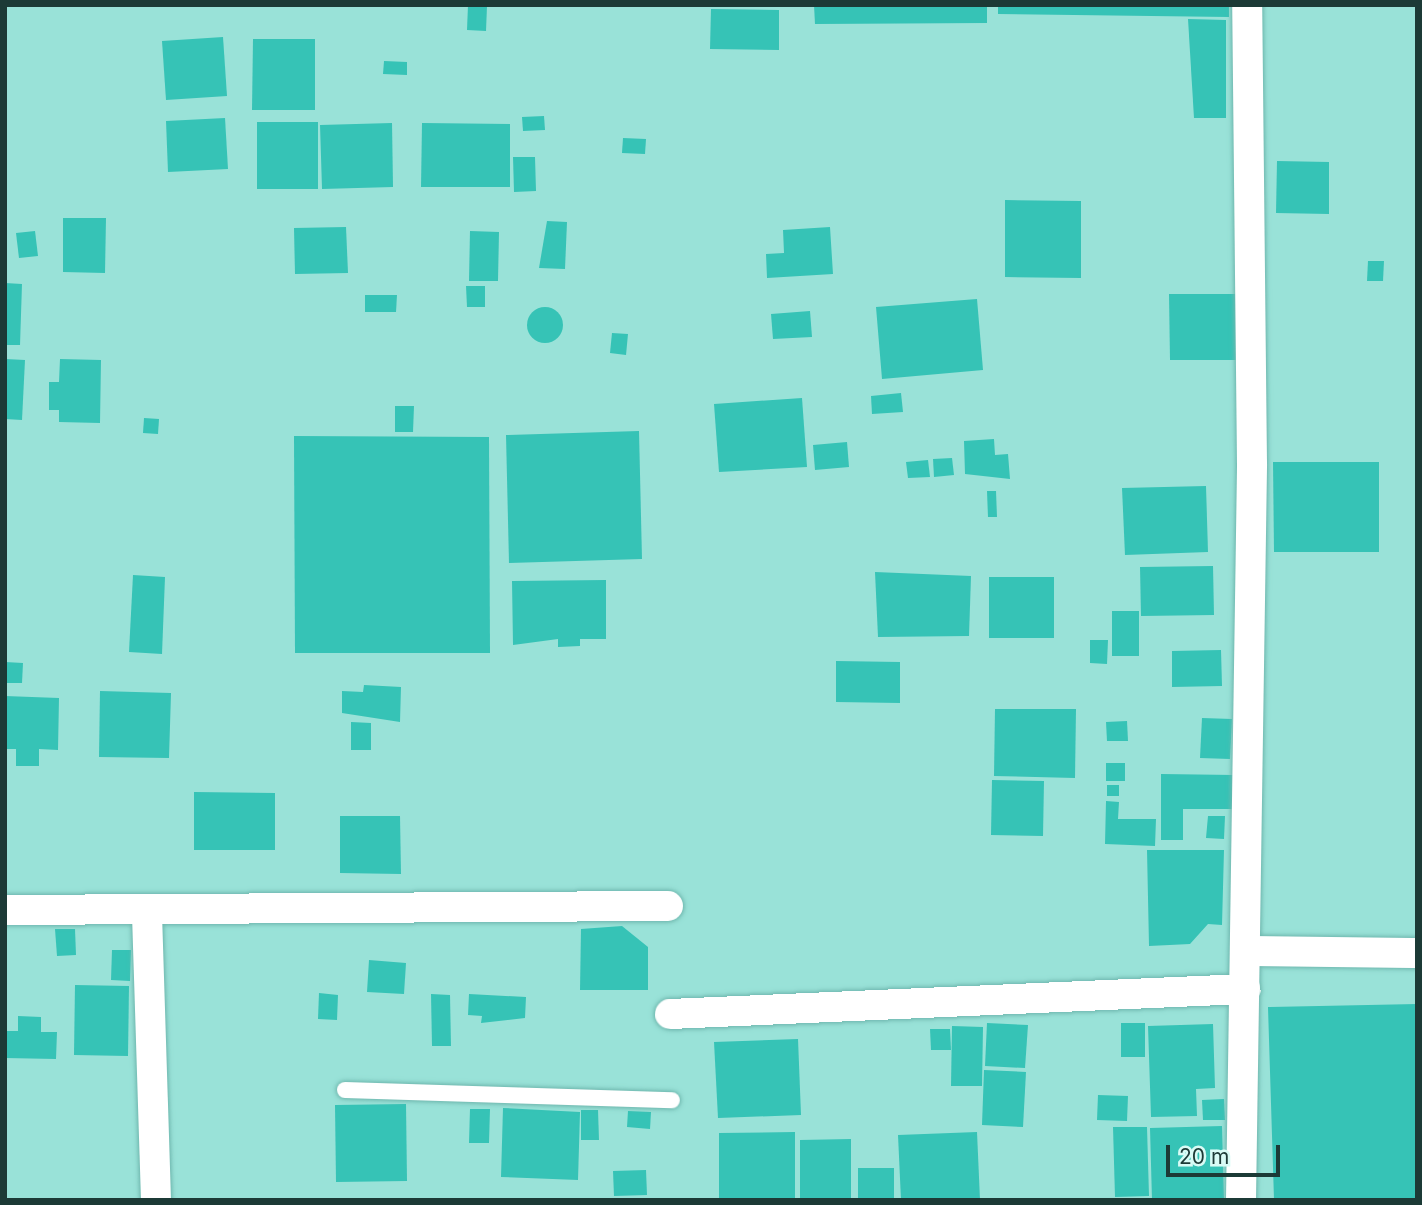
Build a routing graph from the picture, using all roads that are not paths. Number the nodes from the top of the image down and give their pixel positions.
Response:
1 (1247, 5) edge
2 (668, 906) dead end
3 (5, 910) edge
4 (147, 914) junction
5 (1246, 951) junction
6 (1417, 953) edge
7 (1245, 989) junction
8 (670, 1014) dead end
9 (345, 1090) dead end
10 (672, 1100) dead end
11 (156, 1200) edge
12 (1241, 1200) edge

1 - 5 street
2 - 4 street
3 - 4 street
4 - 11 street
5 - 6 street
5 - 7 street
7 - 8 street
7 - 12 street
9 - 10 lane

